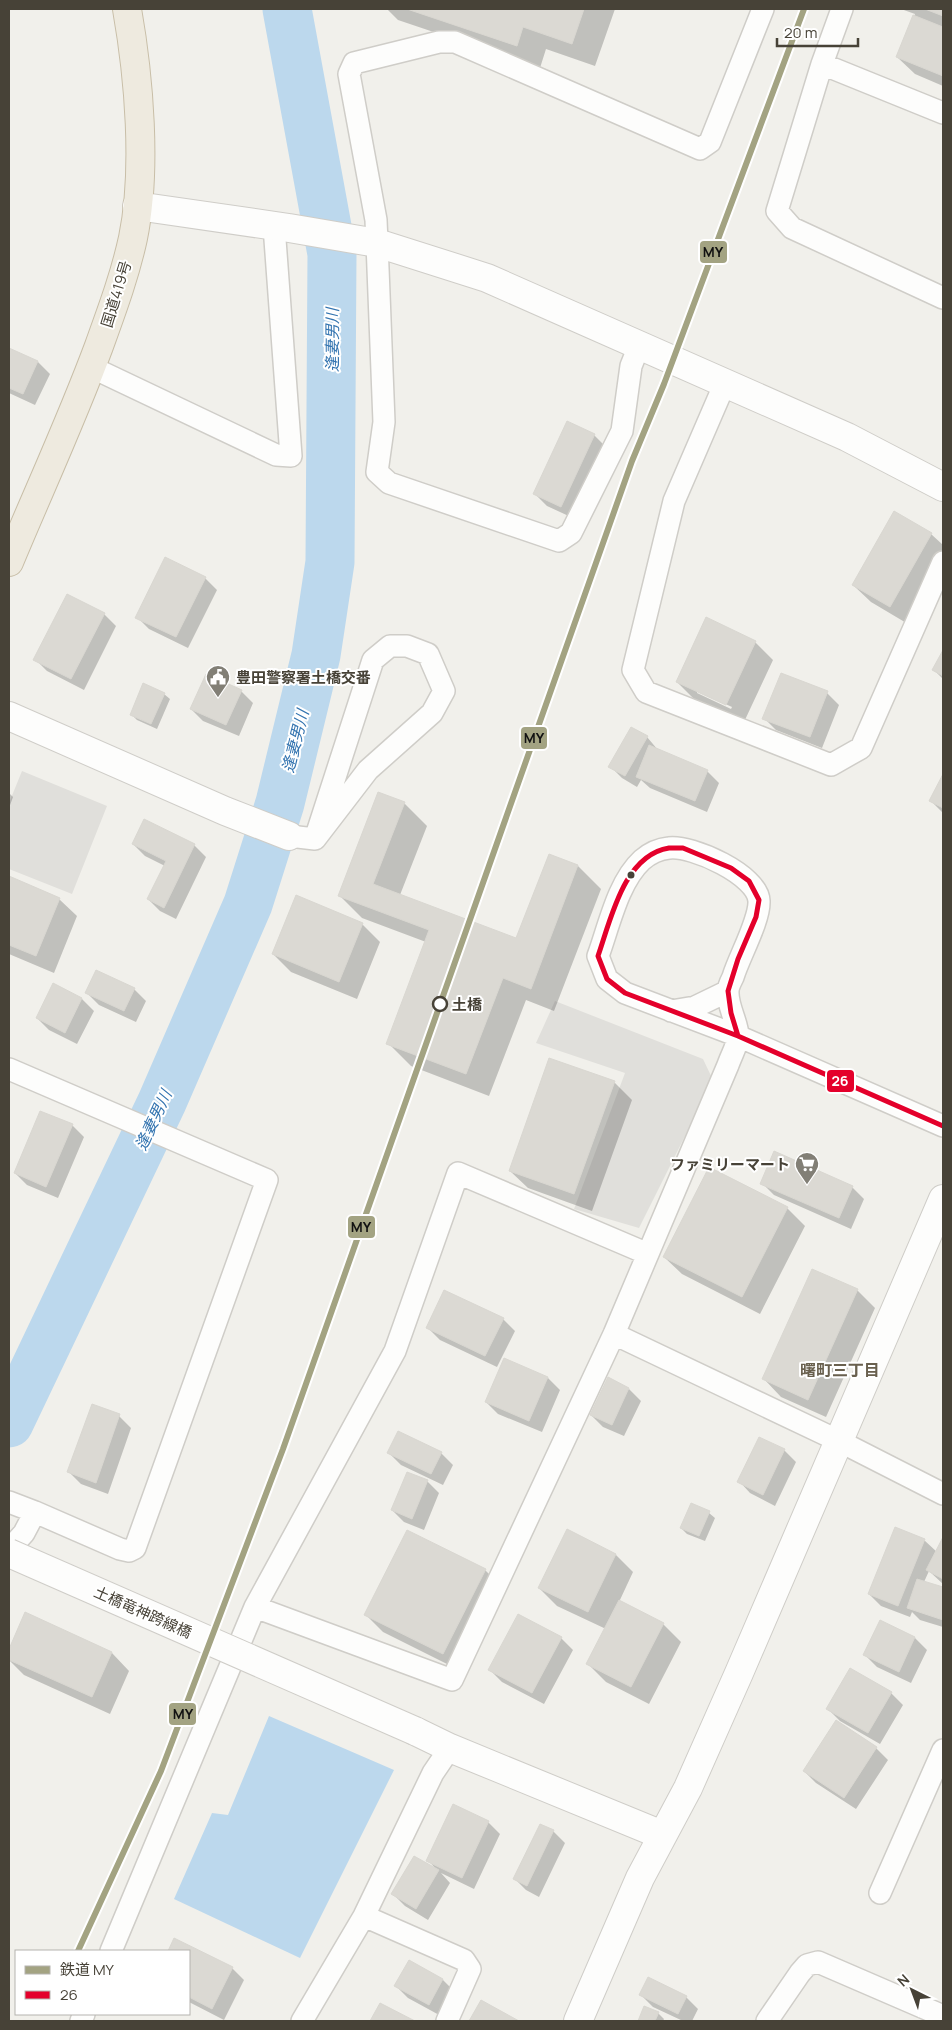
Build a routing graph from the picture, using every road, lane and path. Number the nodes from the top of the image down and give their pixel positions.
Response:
1 (126, 9) edge
2 (763, 9) edge
3 (842, 9) edge
4 (822, 64) junction
5 (943, 113) edge
6 (137, 206) junction
7 (282, 227) junction
8 (378, 243) junction
9 (943, 298) edge
10 (640, 346) junction
11 (91, 367) junction
12 (725, 383) junction
13 (943, 487) edge
14 (9, 562) edge
15 (943, 562) edge
16 (9, 716) edge
17 (289, 836) joint
18 (315, 839) junction
19 (728, 991) junction
20 (671, 1011) junction
21 (738, 1036) junction
22 (9, 1071) edge
23 (943, 1126) edge
24 (943, 1199) edge
25 (648, 1254) junction
26 (614, 1334) junction
27 (839, 1441) junction
28 (943, 1494) edge
29 (22, 1507) edge
30 (12, 1548) edge
31 (255, 1607) junction
32 (450, 1748) junction
33 (943, 1750) edge
34 (662, 1835) junction
35 (880, 1893) dead end
36 (364, 1916) junction
37 (111, 1950) edge
38 (943, 2016) edge
39 (302, 2021) edge
40 (448, 2021) edge
41 (578, 2021) edge
42 (768, 2021) edge

1 - 6 highway, 国道419号
2 - 8 street
3 - 4 street
4 - 5 street
4 - 9 street
6 - 7 street
6 - 11 highway, 国道419号
7 - 8 street
7 - 11 street
8 - 10 street
8 - 10 street
10 - 12 street
11 - 14 highway, 国道419号
12 - 13 street
12 - 15 street
16 - 17 street
17 - 18 street
18 - 18 street
19 - 20 street
19 - 20 street
19 - 21 street
20 - 21 street
21 - 23 street
21 - 25 street
22 - 29 street
24 - 27 street
25 - 26 street
25 - 31 street
26 - 27 street
26 - 31 street
27 - 28 street
27 - 34 street
29 - 30 street
30 - 32 street, 土橋竜神跨線橋, bridge
31 - 37 street
32 - 34 street, 土橋竜神跨線橋
32 - 36 street
33 - 35 street
34 - 41 street
36 - 39 street
36 - 40 street
38 - 42 street

